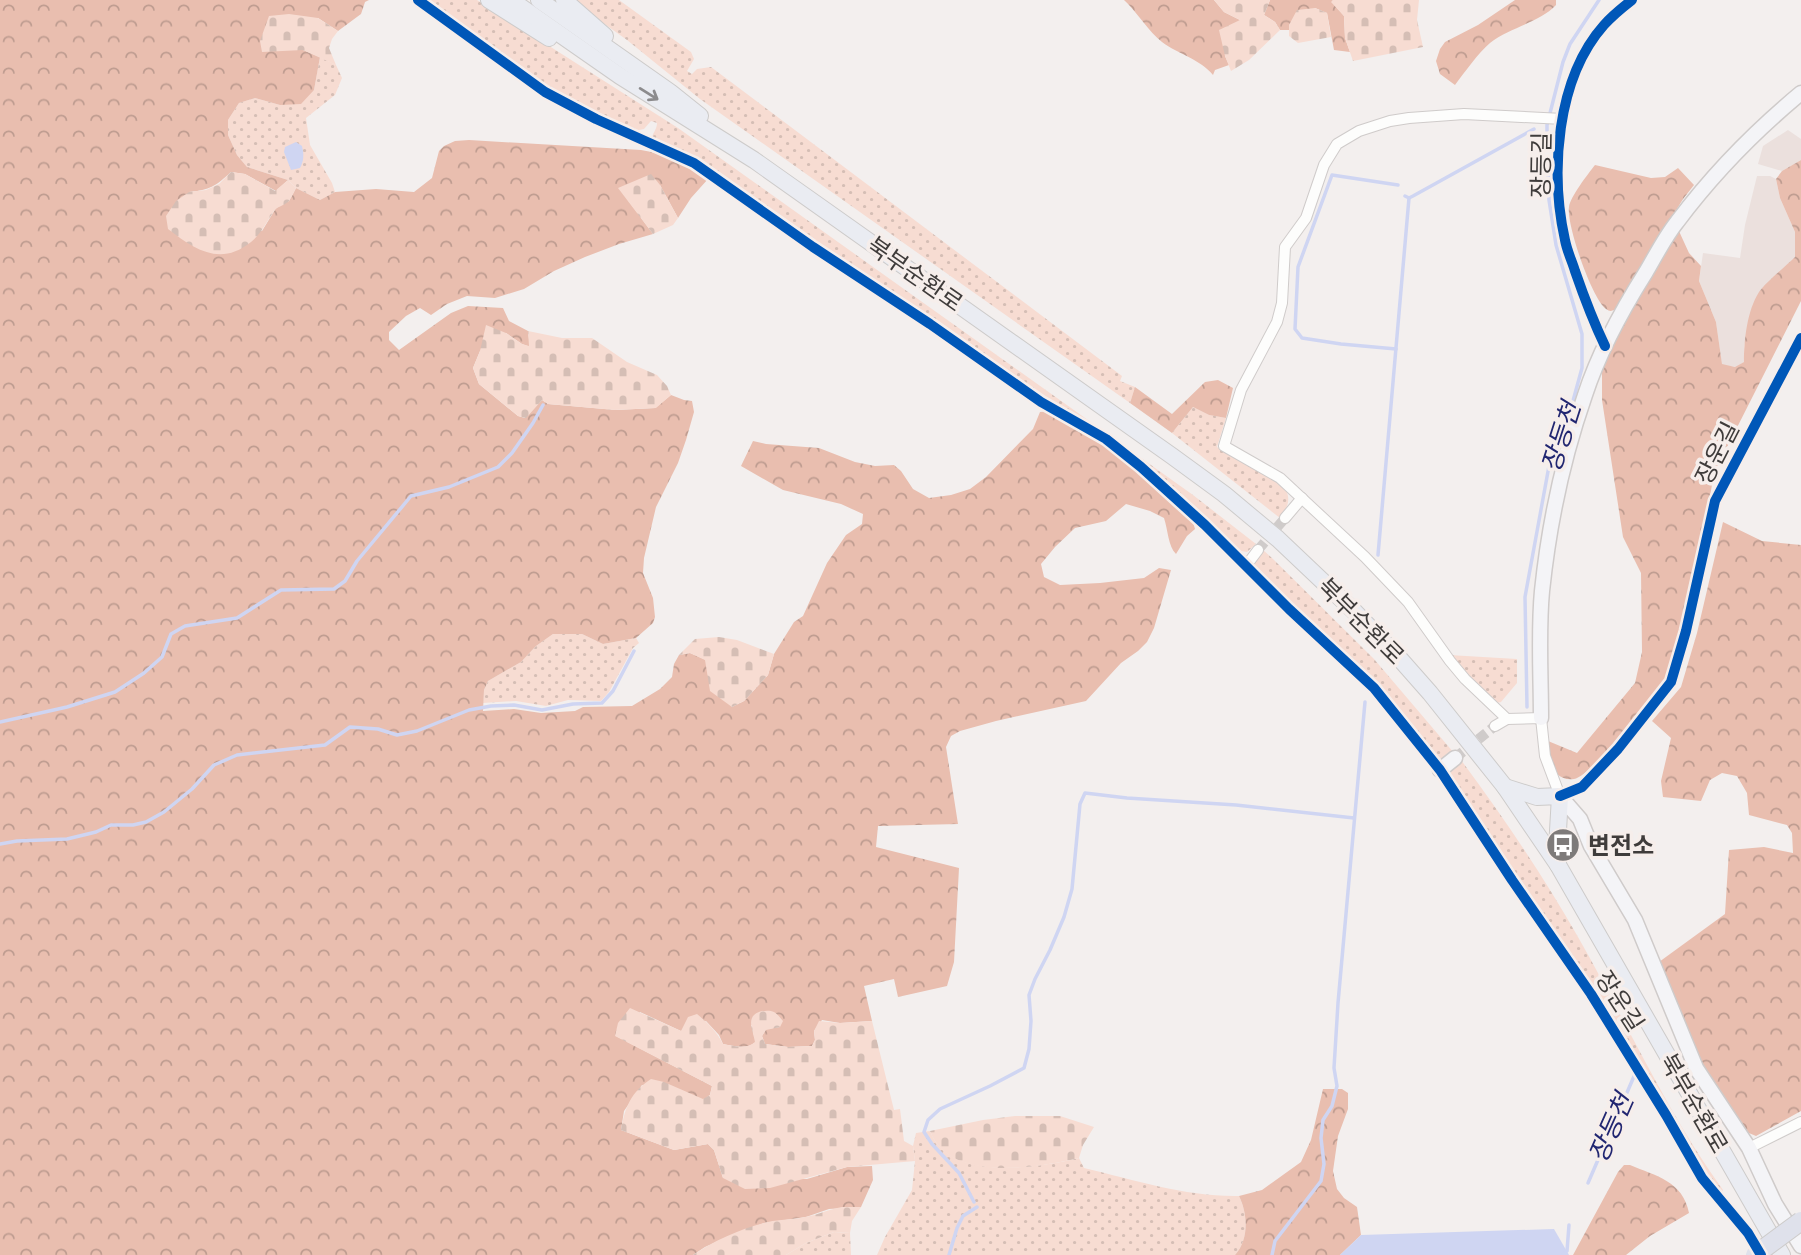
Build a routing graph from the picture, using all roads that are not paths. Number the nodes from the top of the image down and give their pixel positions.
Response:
1 (418, 0) edge
2 (489, 0) edge
3 (511, 0) edge
4 (539, 0) edge
5 (564, 0) edge
6 (1632, 0) edge
7 (620, 76) junction
8 (651, 78) junction
9 (1801, 93) edge
10 (1559, 118) junction
11 (754, 160) junction
12 (1801, 338) edge
13 (1605, 346) junction
14 (1302, 498) junction
15 (1285, 518) tunnel mouth
16 (1258, 551) tunnel mouth
17 (1246, 566) junction
18 (1541, 718) junction
19 (1507, 719) junction
20 (1495, 726) tunnel mouth
21 (1455, 758) tunnel mouth
22 (1440, 771) junction
23 (1505, 787) junction
24 (1560, 796) junction
25 (1558, 864) junction
26 (1801, 1122) edge
27 (1749, 1148) junction
28 (1801, 1221) edge
29 (1801, 1245) edge
30 (1755, 1255) edge
31 (1761, 1255) edge
32 (1782, 1255) edge

1 - 17 street, 장운길
2 - 7 main road
3 - 7 main road
4 - 8 main road
5 - 8 main road
6 - 10 street, 장등길
7 -> 11 main road
8 - 11 main road
9 - 13 street, 장운길
10 - 13 street, 장등길
10 - 14 street
11 - 23 main road, 북부순환로
12 - 24 street, 장운길
13 - 18 street, 장운길
14 - 15 street
14 - 19 street
16 - 17 street
17 - 22 street, 장운길
18 - 19 street
18 - 24 street, 장운길
19 - 20 street
21 - 22 street
22 - 31 street, 장운길
23 - 24 main road
23 - 25 main road, 북부순환로
24 - 25 main road
24 - 27 street, 장운길
25 - 32 main road, 북부순환로
26 - 27 street
27 - 29 street, 장운길
28 - 30 highway, bridge

